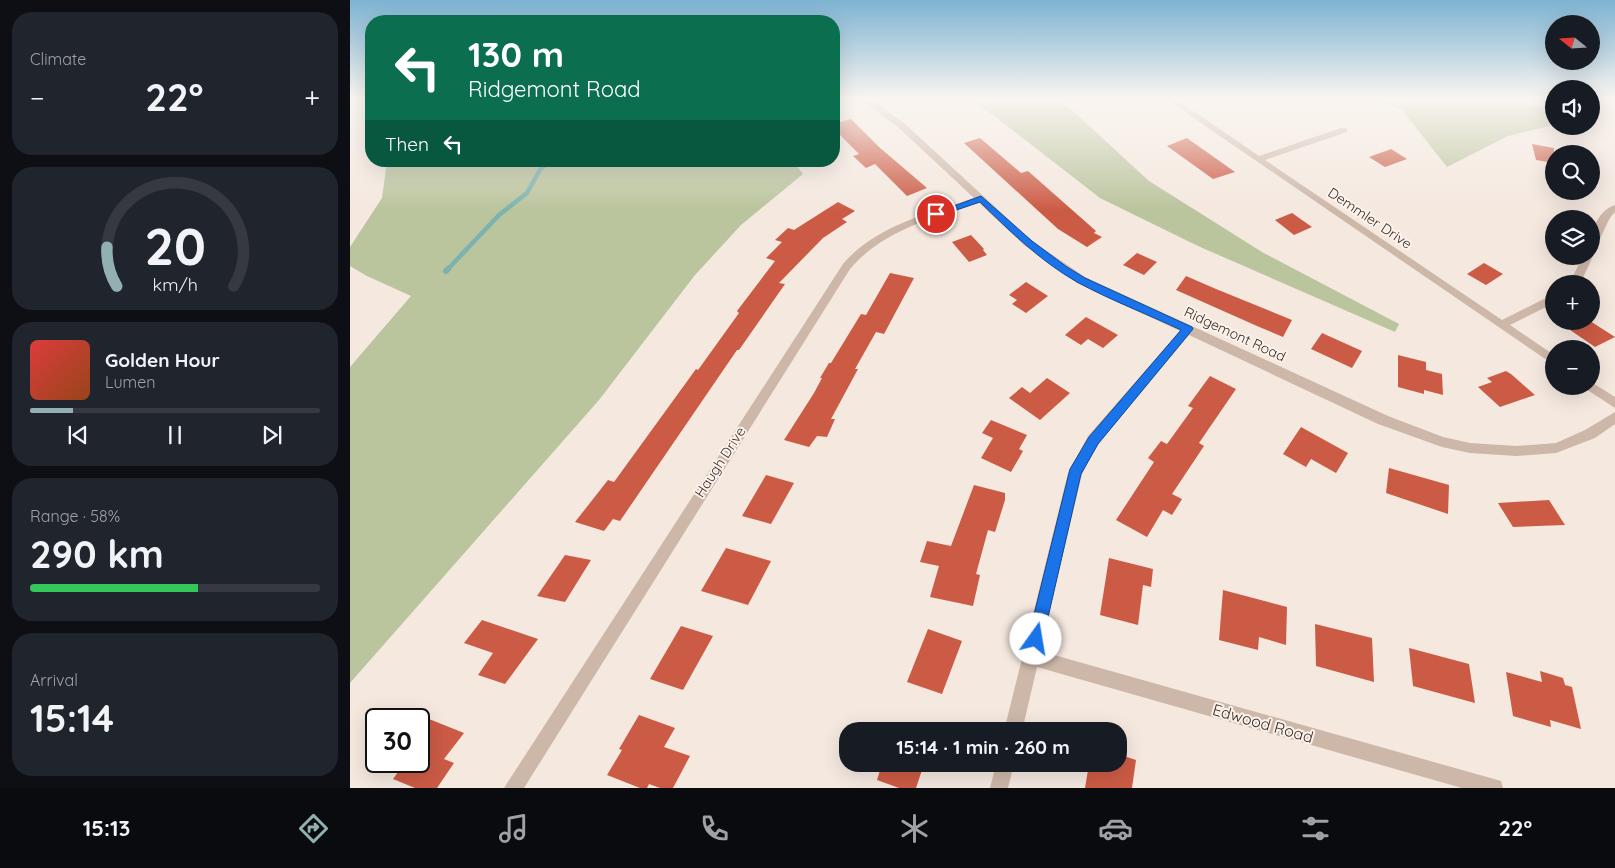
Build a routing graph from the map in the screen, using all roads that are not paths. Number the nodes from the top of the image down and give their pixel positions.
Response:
1 (913, 136) edge
2 (1224, 136) edge
3 (1327, 136) edge
4 (1258, 159) junction
5 (981, 199) junction
6 (1615, 208) edge
7 (1600, 226) edge
8 (1545, 303) edge
9 (1501, 326) junction
10 (1188, 329) junction
11 (1545, 355) edge
12 (1600, 393) edge
13 (1615, 403) edge
14 (1615, 417) edge
15 (1031, 658) junction
16 (1015, 722) edge
17 (1003, 772) edge
18 (513, 788) edge
19 (999, 788) edge
20 (1494, 788) edge

1 - 5 street, Ridgemont Road
2 - 4 street, Demmler Drive
3 - 4 street
4 - 9 street, Demmler Drive
5 - 10 street, Ridgemont Road
5 - 18 street, Haugh Drive
6 - 7 street
8 - 9 street
9 - 11 street, Demmler Drive
10 - 14 street, Ridgemont Road
10 - 15 street
12 - 13 street
15 - 16 street
15 - 20 street, Edwood Road
17 - 19 street

